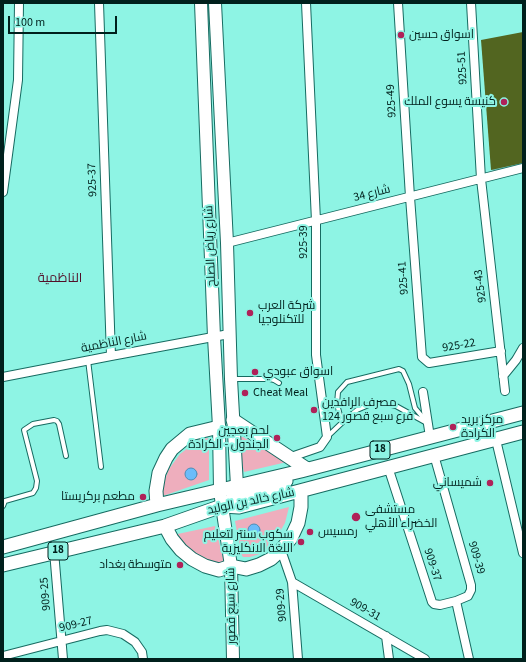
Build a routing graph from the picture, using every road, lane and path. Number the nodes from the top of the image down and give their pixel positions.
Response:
1 (19, 3) edge
2 (98, 3) edge
3 (201, 3) edge
4 (215, 3) edge
5 (306, 3) edge
6 (398, 3) edge
7 (471, 3) edge
8 (217, 42) junction
9 (203, 44) junction
10 (523, 168) edge
11 (481, 179) junction
12 (3, 192) edge
13 (410, 197) junction
14 (316, 221) junction
15 (227, 244) junction
16 (230, 334) junction
17 (214, 337) junction
18 (523, 348) edge
19 (501, 351) junction
20 (111, 356) junction
21 (422, 357) joint
22 (88, 360) junction
23 (503, 376) junction
24 (3, 377) edge
25 (231, 379) junction
26 (279, 383) dead end
27 (505, 391) dead end
28 (423, 392) dead end
29 (523, 413) edge
30 (232, 420) junction
31 (342, 423) junction
32 (428, 423) junction
33 (219, 427) junction
34 (523, 432) edge
35 (327, 437) junction
36 (430, 437) junction
37 (496, 440) junction
38 (434, 455) junction
39 (66, 456) dead end
40 (290, 457) junction
41 (101, 467) dead end
42 (388, 467) junction
43 (304, 470) junction
44 (237, 486) junction
45 (301, 491) junction
46 (221, 498) junction
47 (252, 498) junction
48 (157, 505) junction
49 (3, 506) edge
50 (165, 526) junction
51 (3, 546) edge
52 (281, 550) junction
53 (54, 551) junction
54 (523, 553) edge
55 (3, 565) edge
56 (231, 566) junction
57 (292, 582) junction
58 (456, 601) junction
59 (386, 636) junction
60 (62, 641) junction
61 (3, 656) edge
62 (63, 659) edge
63 (143, 659) edge
64 (233, 659) edge
65 (298, 659) edge
66 (389, 659) edge
67 (425, 659) edge
68 (469, 659) edge

1 - 12 street
2 - 20 street, 925-37
3 - 9 street, شارع رياض الصلح
4 - 8 street, شارع رياض الصلح
5 - 14 street, 925-39
6 - 13 street, 925-49
7 - 11 street, 925-51
8 - 9 street
8 - 15 street, شارع رياض الصلح
9 - 17 street, شارع رياض الصلح
10 - 11 street, شارع 34
11 - 13 street, شارع 34
11 - 19 street, 925-43
13 - 14 street, شارع 34
13 - 21 street, 925-41
14 - 15 street, شارع 34
14 - 35 street, 925-39
15 - 16 street, شارع رياض الصلح
16 - 17 street, شارع الناظمية
16 - 25 street, شارع رياض الصلح
17 - 20 street, شارع الناظمية
17 - 33 street, شارع رياض الصلح
18 - 23 street
19 - 21 street, 925-22
19 - 23 street, 925-43
20 - 22 street, شارع الناظمية
22 - 24 street, شارع الناظمية
22 - 41 lane
23 - 27 street, 925-43
25 - 26 lane
25 - 30 street, شارع رياض الصلح
28 - 32 street
29 - 36 main road, شارع خالد بن الوليد / 18
30 - 40 main road
30 - 44 street, شارع رياض الصلح
31 - 32 lane
31 - 32 lane
31 - 35 lane
32 - 36 street
33 - 46 street, شارع رياض الصلح
33 - 48 main road
34 - 37 main road, شارع خالد بن الوليد / 18
35 - 40 street
36 - 43 main road, شارع خالد بن الوليد / 18
37 - 38 main road, شارع خالد بن الوليد / 18
37 - 54 street
38 - 42 main road, شارع خالد بن الوليد / 18
38 - 58 street, 909-39
39 - 49 lane
40 - 43 main road
42 - 45 main road, شارع خالد بن الوليد / 18
42 - 58 street, 909-37
43 - 44 main road, شارع خالد بن الوليد / 18
43 - 47 main road
44 - 46 main road, شارع خالد بن الوليد / 18
45 - 47 main road, شارع خالد بن الوليد / 18
45 - 52 main road
46 - 47 main road
46 - 48 main road, شارع خالد بن الوليد / 18
46 - 50 main road
46 - 56 street, شارع سبع قصور
48 - 51 main road, شارع خالد بن الوليد / 18
50 - 53 main road, 18
50 - 56 main road
52 - 56 main road
52 - 57 street, 909-29
53 - 55 main road, 18
53 - 60 street, 909-25
56 - 64 street, شارع سبع قصور
57 - 59 street, 909-31
57 - 65 street, 909-29
58 - 68 street
59 - 66 street
59 - 67 street, 909-31
60 - 61 street, 909-27
60 - 62 street, 909-25
60 - 63 street, 909-27

